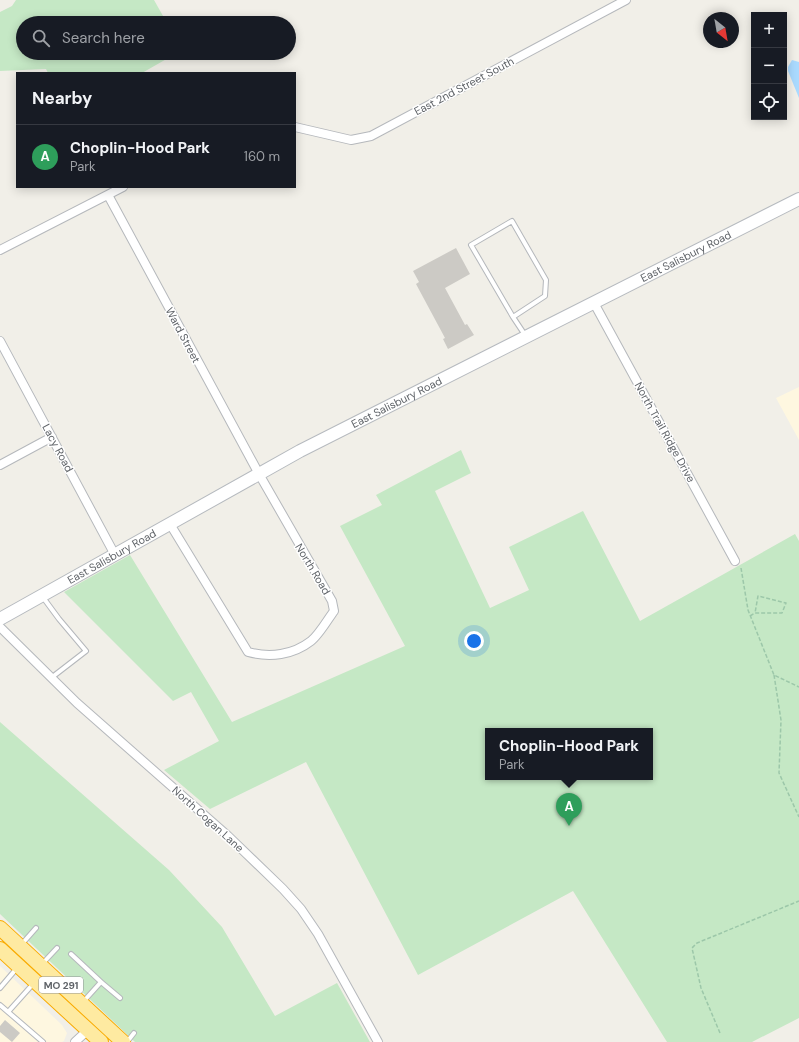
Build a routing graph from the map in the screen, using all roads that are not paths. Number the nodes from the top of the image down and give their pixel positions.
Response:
1 (626, 0) edge
2 (296, 127) edge
3 (121, 188) edge
4 (108, 195) junction
5 (799, 199) edge
6 (0, 250) edge
7 (594, 303) junction
8 (513, 317) junction
9 (526, 337) junction
10 (0, 341) edge
11 (52, 437) junction
12 (0, 465) edge
13 (259, 474) junction
14 (170, 524) junction
15 (115, 555) junction
16 (735, 561) dead end
17 (42, 596) junction
18 (0, 619) edge
19 (0, 626) edge
20 (51, 678) junction
21 (0, 928) edge
22 (36, 928) dead end
23 (19, 947) junction
24 (57, 948) dead end
25 (0, 949) edge
26 (71, 954) dead end
27 (40, 965) junction
28 (19, 966) junction
29 (35, 981) junction
30 (101, 982) junction
31 (0, 988) edge
32 (120, 998) dead end
33 (81, 1003) junction
34 (0, 1005) edge
35 (8, 1012) junction
36 (88, 1030) junction
37 (134, 1033) dead end
38 (43, 1042) edge
39 (75, 1042) edge
40 (101, 1042) edge
41 (123, 1042) edge
42 (126, 1042) edge
43 (378, 1042) edge

1 - 2 street, East 2nd Street South
3 - 4 street
4 - 6 street
4 - 13 street, Ward Street
5 - 7 main road, East Salisbury Road
7 - 9 main road, East Salisbury Road
7 - 16 street, North Trail Ridge Drive
8 - 8 lane
8 - 9 lane
9 - 13 main road, East Salisbury Road
10 - 11 street, Lacy Road
11 - 12 street
11 - 15 street, Lacy Road
13 - 14 main road, East Salisbury Road
13 - 14 street, North Road
14 - 15 main road, East Salisbury Road
15 - 17 main road, East Salisbury Road
17 - 18 main road, East Salisbury Road
17 - 20 lane
19 - 20 street, North Cogan Lane
20 - 43 street, North Cogan Lane
21 - 23 highway, MO 291
22 - 23 lane
23 - 27 highway, MO 291
24 - 27 lane
25 - 28 highway, MO 291
26 - 30 lane
27 - 33 highway, MO 291
28 - 29 highway, MO 291
28 - 31 lane
29 - 35 lane
29 - 36 highway, MO 291
30 - 32 lane
30 - 33 lane
33 - 41 highway, MO 291
34 - 35 lane
35 - 38 lane
36 - 39 street
36 - 40 highway, MO 291
37 - 42 lane

